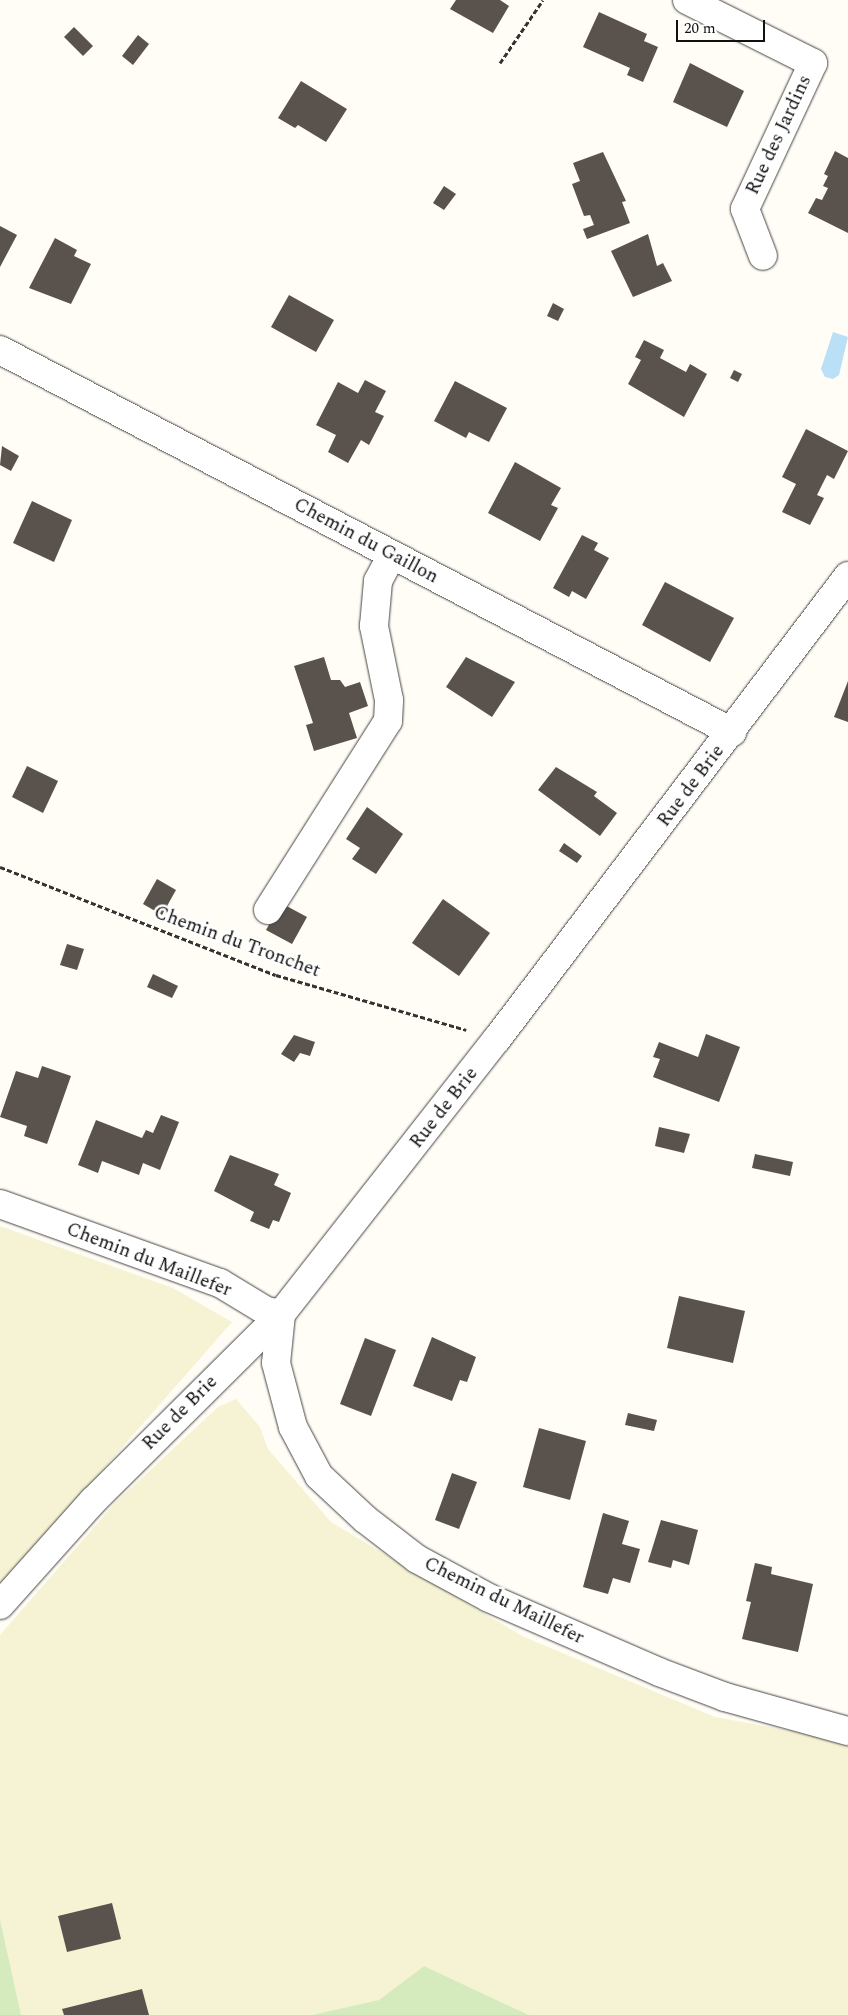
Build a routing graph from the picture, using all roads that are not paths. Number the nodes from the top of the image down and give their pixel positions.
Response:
1 (687, 0) edge
2 (722, 8) edge
3 (763, 256) dead end
4 (0, 350) edge
5 (392, 555) junction
6 (848, 576) edge
7 (732, 732) junction
8 (268, 910) dead end
9 (0, 1204) edge
10 (282, 1314) junction
11 (0, 1605) edge
12 (848, 1731) edge

1 - 2 street, Rue des Jardins
2 - 3 street, Rue des Jardins
4 - 5 street, Chemin du Gaillon
5 - 7 street, Chemin du Gaillon
5 - 8 street
6 - 7 street, Rue de Brie
7 - 10 street, Rue de Brie
9 - 10 street, Chemin du Maillefer
10 - 11 street, Rue de Brie
10 - 12 street, Chemin du Maillefer

